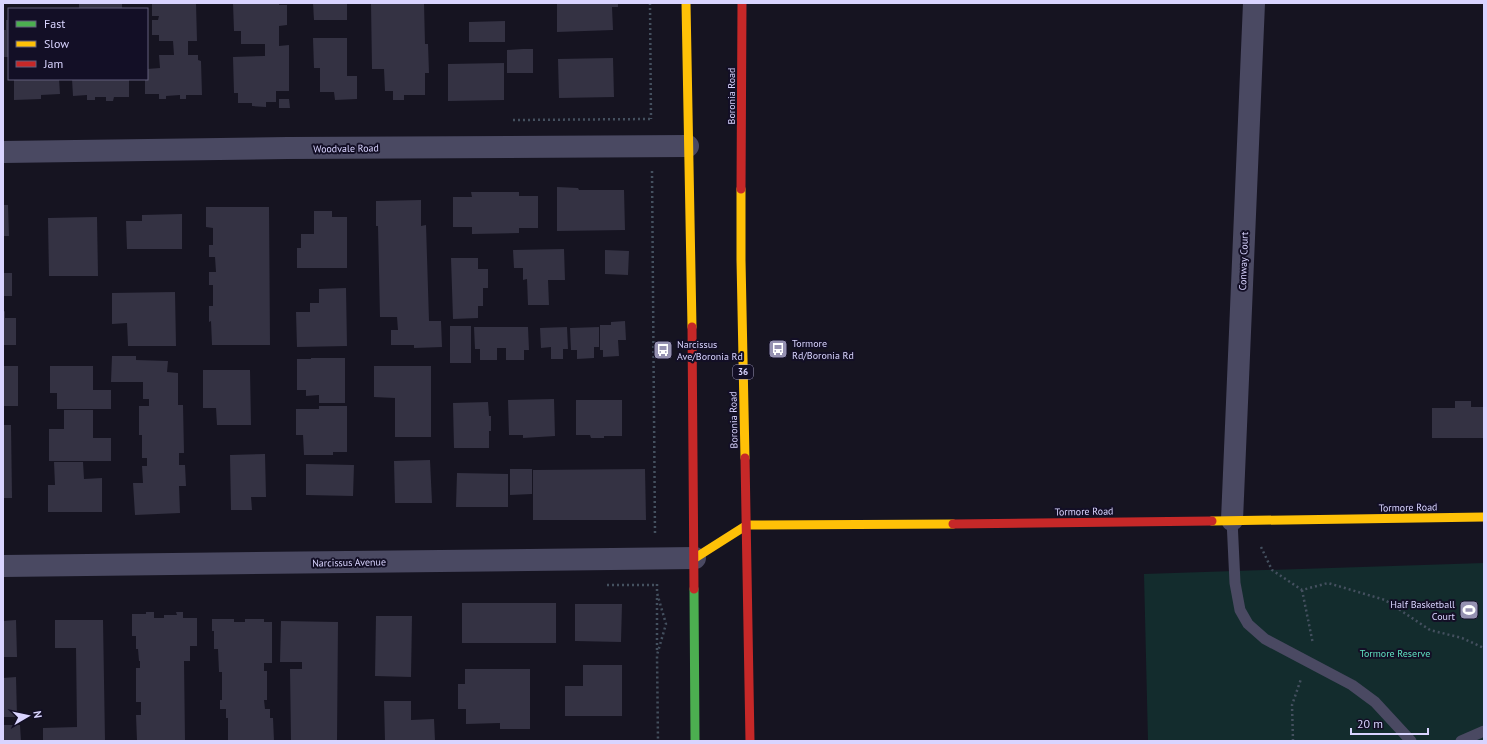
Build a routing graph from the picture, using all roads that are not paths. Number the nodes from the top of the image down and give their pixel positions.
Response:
1 (686, 3) edge
2 (742, 3) edge
3 (1254, 3) edge
4 (688, 146) junction
5 (3, 152) edge
6 (1484, 517) edge
7 (1232, 520) junction
8 (747, 525) junction
9 (695, 558) junction
10 (3, 566) edge
11 (1484, 731) edge
12 (695, 741) edge
13 (750, 741) edge
14 (1411, 741) edge
15 (1461, 741) edge

1 - 4 main road
2 - 8 main road, Boronia Road / 36
3 - 7 street, Conway Court
4 - 5 street, Woodvale Road
4 - 9 main road
6 - 7 main road, Tormore Road
7 - 8 main road, Tormore Road
7 - 14 lane
8 - 9 main road
8 - 13 main road, Boronia Road / 36
9 - 10 street, Narcissus Avenue
9 - 12 main road
11 - 15 lane

